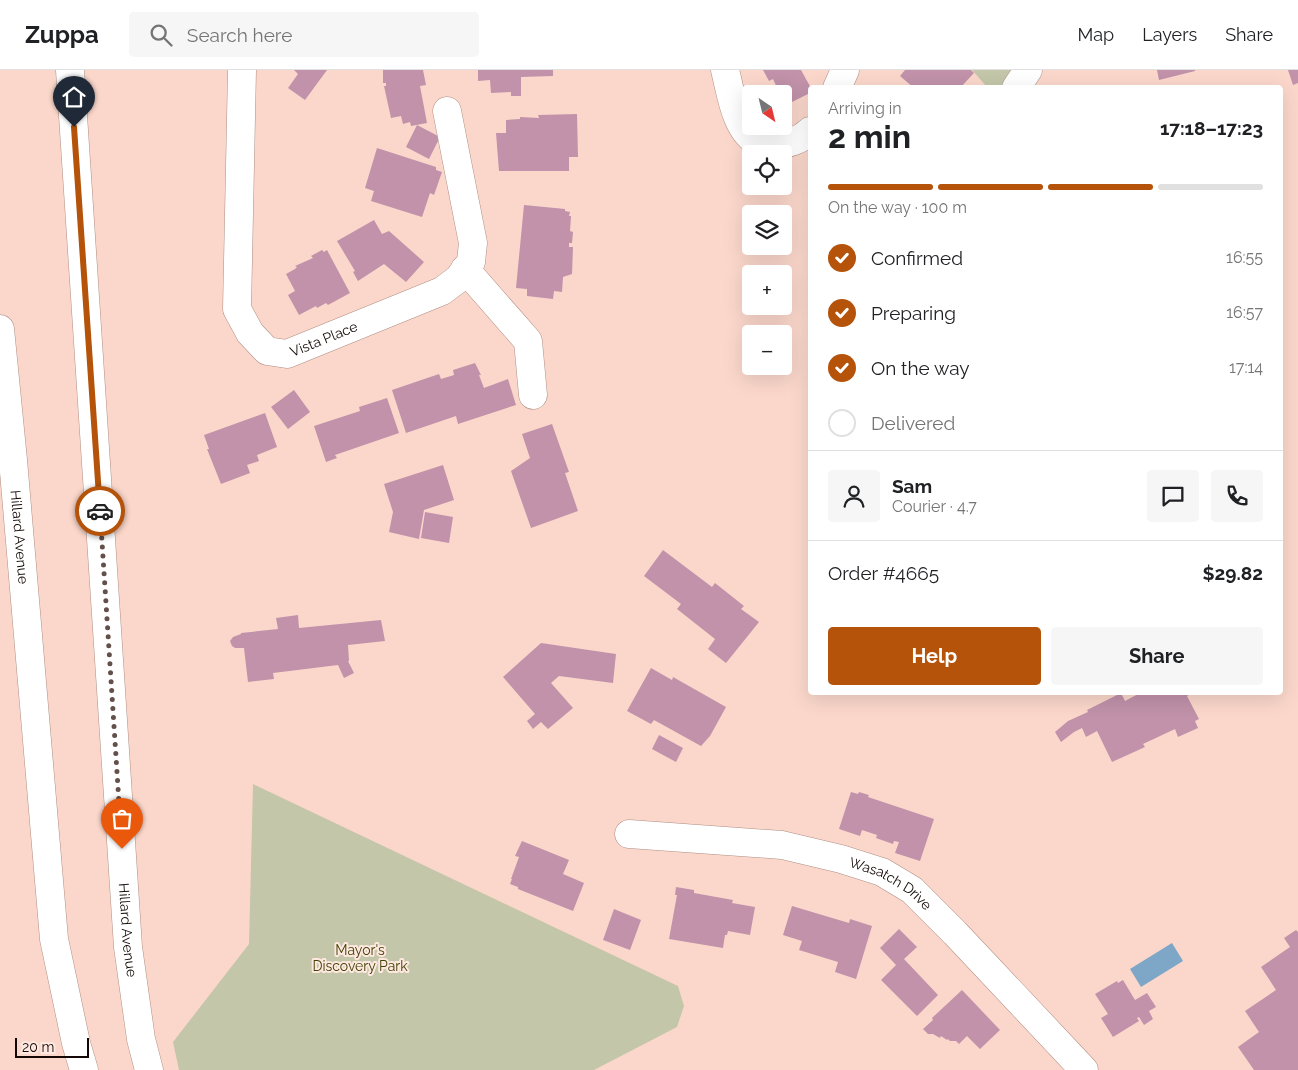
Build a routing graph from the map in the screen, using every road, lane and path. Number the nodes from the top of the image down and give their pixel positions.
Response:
1 (70, 70) edge
2 (242, 70) edge
3 (725, 70) edge
4 (845, 70) edge
5 (1028, 70) edge
6 (838, 85) edge
7 (1018, 85) edge
8 (447, 112) dead end
9 (808, 134) edge
10 (465, 269) junction
11 (0, 329) edge
12 (533, 395) dead end
13 (630, 834) dead end
14 (84, 1070) edge
15 (149, 1070) edge
16 (1084, 1070) edge

1 - 15 main road, Hillard Avenue
2 - 10 main road, Vista Place
3 - 9 main road
4 - 6 main road
5 - 7 main road
8 - 10 main road, Vista Place
10 - 12 main road
11 - 14 main road, Hillard Avenue
13 - 16 main road, Wasatch Drive

